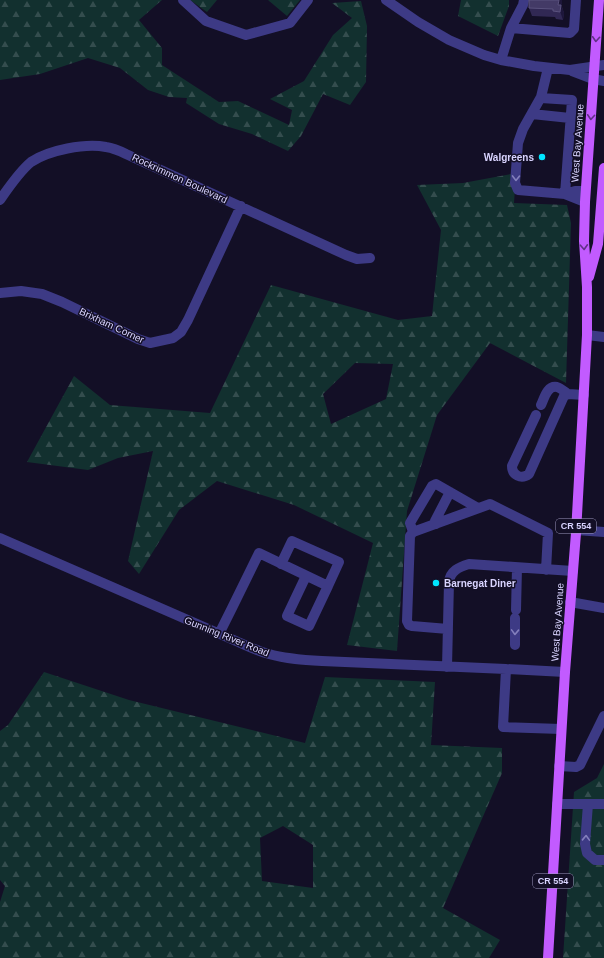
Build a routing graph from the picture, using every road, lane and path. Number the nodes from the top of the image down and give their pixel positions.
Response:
1 (183, 0) edge
2 (308, 0) edge
3 (388, 0) edge
4 (524, 0) edge
5 (576, 0) edge
6 (599, 0) edge
7 (511, 28) junction
8 (501, 60) junction
9 (599, 66) edge
10 (548, 68) junction
11 (570, 70) junction
12 (593, 78) junction
13 (604, 81) edge
14 (541, 98) junction
15 (532, 114) junction
16 (570, 118) junction
17 (604, 168) edge
18 (586, 192) junction
19 (565, 194) junction
20 (0, 200) edge
21 (585, 202) junction
22 (241, 206) junction
23 (599, 226) junction
24 (370, 258) dead end
25 (587, 287) junction
26 (0, 293) edge
27 (587, 335) junction
28 (604, 337) edge
29 (568, 394) junction
30 (584, 395) junction
31 (541, 405) dead end
32 (536, 415) dead end
33 (450, 492) junction
34 (478, 508) junction
35 (436, 524) junction
36 (576, 530) junction
37 (413, 532) junction
38 (604, 532) edge
39 (0, 538) edge
40 (281, 564) junction
41 (517, 568) junction
42 (546, 570) junction
43 (573, 571) junction
44 (306, 576) junction
45 (328, 586) junction
46 (570, 602) junction
47 (604, 608) edge
48 (448, 629) junction
49 (219, 634) junction
50 (514, 645) dead end
51 (447, 667) junction
52 (506, 669) junction
53 (565, 672) junction
54 (604, 716) edge
55 (561, 730) junction
56 (559, 766) junction
57 (557, 804) junction
58 (588, 804) junction
59 (604, 804) edge
60 (604, 860) edge
61 (548, 958) edge

1 - 2 street
3 - 8 street
4 - 7 street
5 - 7 street
6 -> 9 main road, West Bay Avenue
7 - 8 street
8 - 10 street
9 - 11 street
9 - 12 main road, West Bay Avenue
10 - 11 street
10 - 14 street
11 - 12 street
12 - 13 street
12 -> 18 main road, West Bay Avenue / CR 554
14 - 15 street
14 - 16 street
15 - 16 street
15 -> 19 street
16 - 19 street
17 - 23 main road, West Bay Avenue / CR 554
18 - 19 street
18 - 21 main road, West Bay Avenue / CR 554
18 - 23 main road
19 - 21 street
20 - 22 street, Rockrimmon Boulevard
21 -> 25 main road, West Bay Avenue / CR 554
22 - 24 street, Rockrimmon Boulevard
22 - 26 street, Brixham Corner
23 - 25 main road, West Bay Avenue / CR 554
25 - 27 main road, West Bay Avenue / CR 554
27 - 28 street
27 - 30 main road, West Bay Avenue / CR 554
29 - 30 street
29 - 31 street
29 - 32 street
30 - 36 main road, West Bay Avenue / CR 554
33 - 34 street
33 - 35 street
33 - 37 street
34 - 35 street
34 - 42 street
35 - 37 street
36 - 38 street
36 - 43 main road, West Bay Avenue / CR 554
37 - 48 street
39 - 49 street, Gunning River Road
40 - 44 street
40 - 45 street
40 - 49 street
41 - 42 street
41 - 48 street
41 -> 50 street
42 - 43 street
43 - 46 main road, West Bay Avenue / CR 554
44 - 45 street
44 - 45 street
46 - 47 street
46 - 53 main road, West Bay Avenue / CR 554
48 - 51 street
49 - 51 street, Gunning River Road
51 - 52 street, Gunning River Road
52 - 53 street, Gunning River Road
52 - 55 street
53 - 55 main road, West Bay Avenue / CR 554
54 - 56 street
55 - 56 main road, West Bay Avenue / CR 554
56 - 57 main road, West Bay Avenue / CR 554
57 - 58 street
57 - 61 main road, West Bay Avenue / CR 554
58 - 59 street
60 -> 58 street

